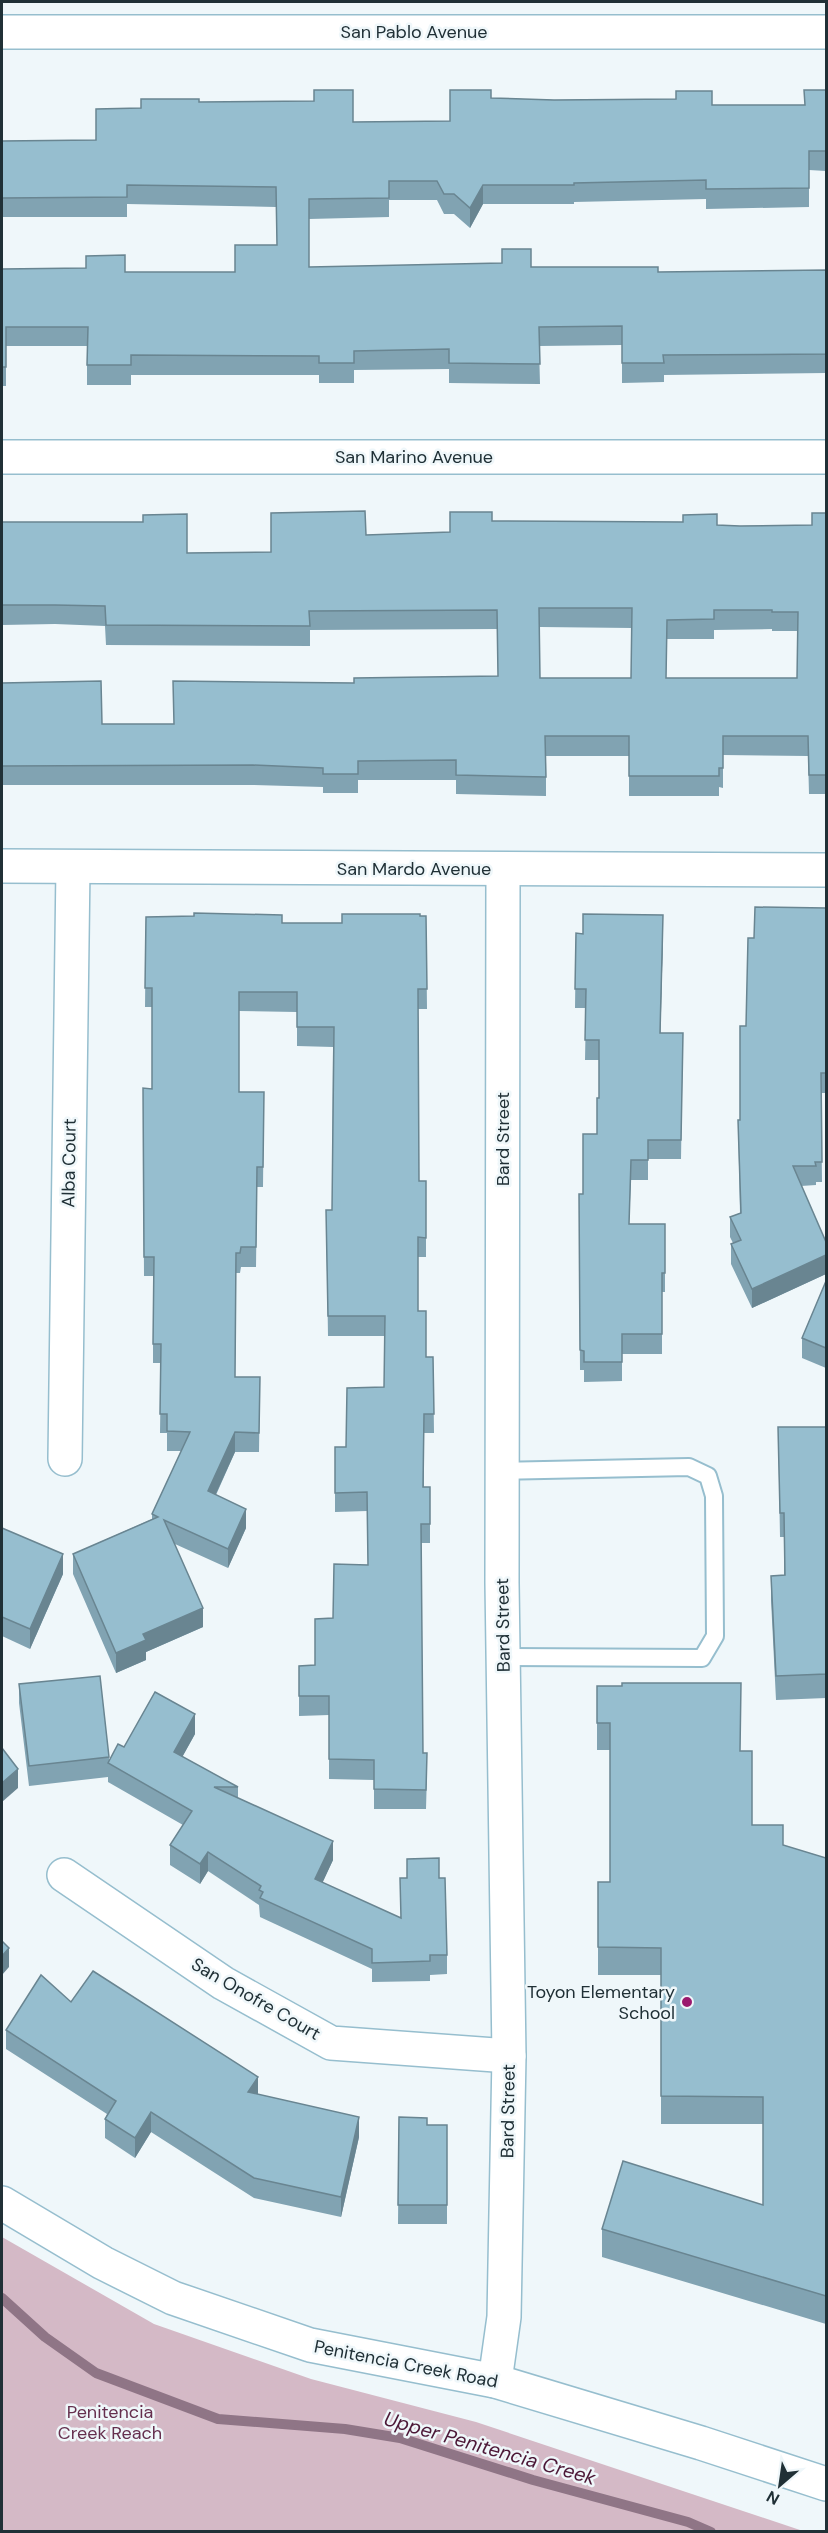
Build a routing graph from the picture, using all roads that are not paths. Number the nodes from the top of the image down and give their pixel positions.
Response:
1 (2, 32) edge
2 (826, 32) edge
3 (2, 457) edge
4 (826, 457) edge
5 (2, 866) edge
6 (74, 867) junction
7 (503, 870) junction
8 (826, 870) edge
9 (64, 1459) dead end
10 (502, 1471) junction
11 (503, 1657) junction
12 (64, 1875) dead end
13 (509, 2056) junction
14 (2, 2203) edge
15 (495, 2381) junction
16 (826, 2484) edge

1 - 2 street, San Pablo Avenue
3 - 4 street, San Marino Avenue
5 - 6 street, San Mardo Avenue
6 - 7 street, San Mardo Avenue
6 - 9 street, Alba Court
7 - 8 street, San Mardo Avenue
7 - 10 street, Bard Street
10 - 11 street, Bard Street
10 - 11 lane
11 - 13 street, Bard Street
12 - 13 street, San Onofre Court
13 - 15 street, Bard Street
14 - 15 street, Penitencia Creek Road
15 - 16 street, Penitencia Creek Road

